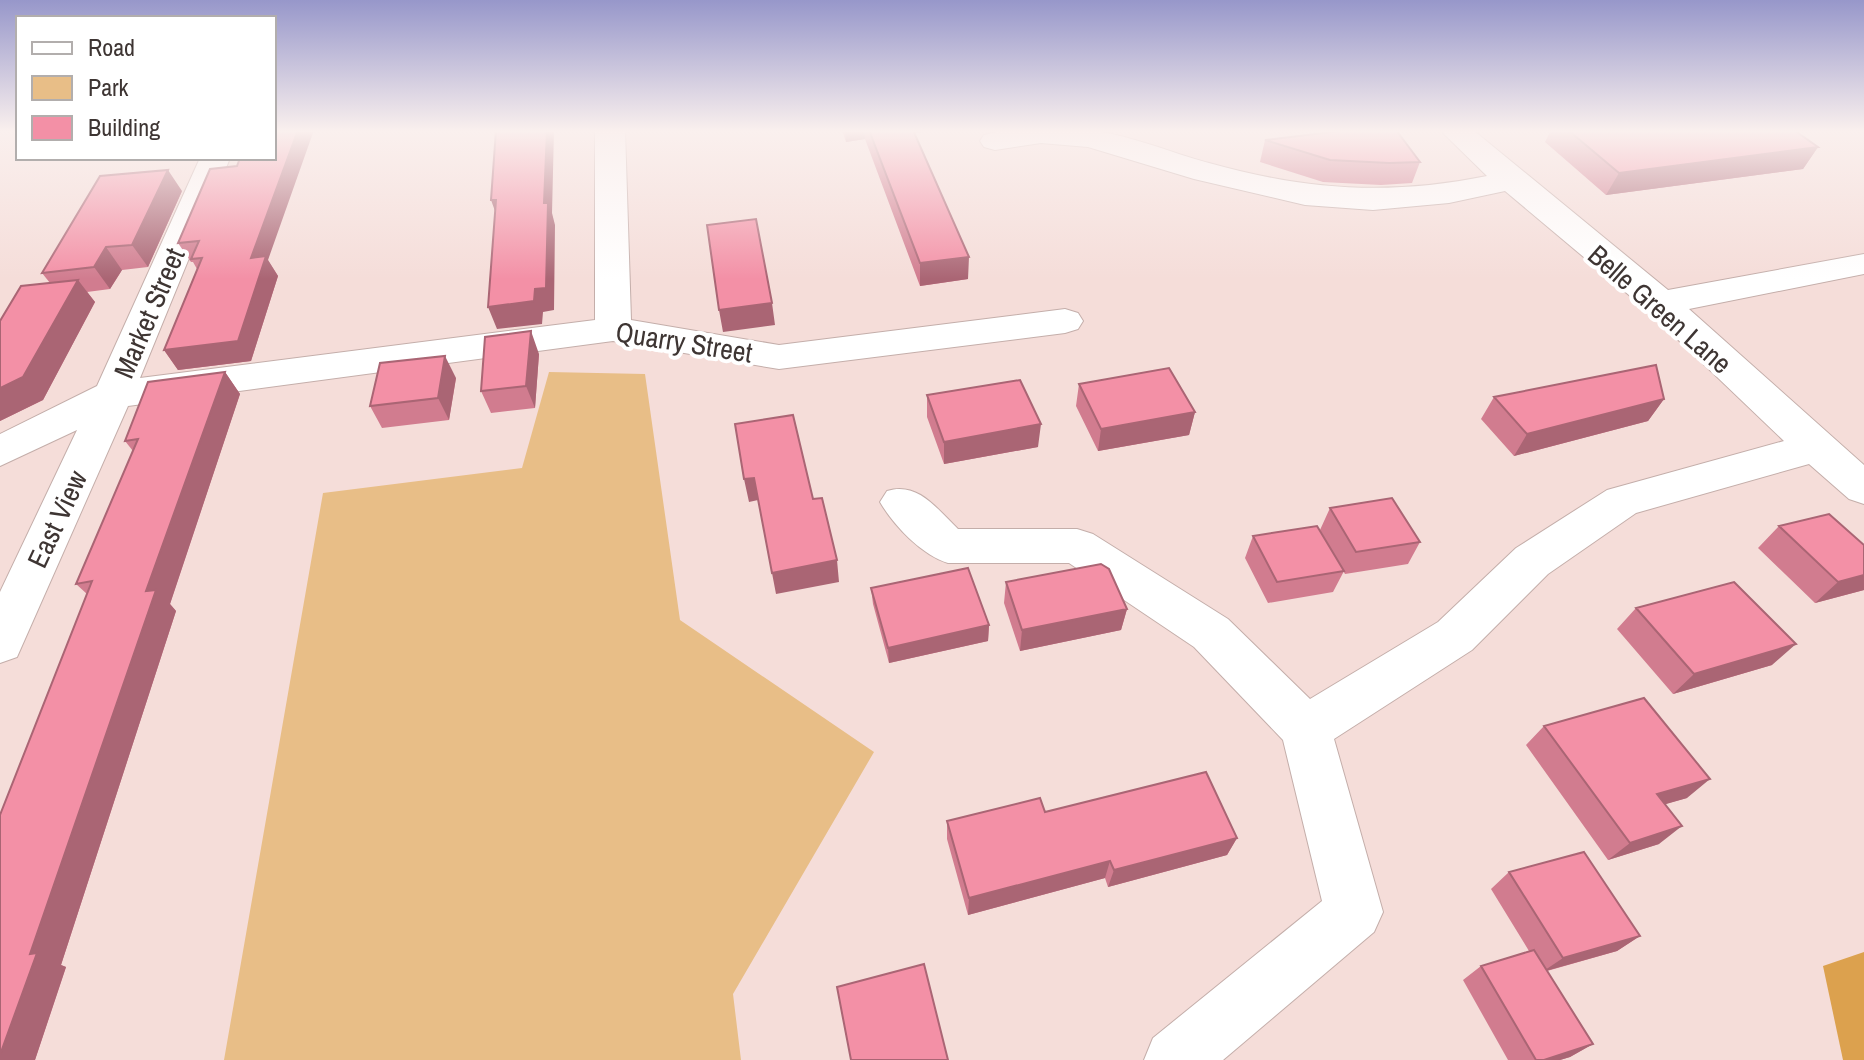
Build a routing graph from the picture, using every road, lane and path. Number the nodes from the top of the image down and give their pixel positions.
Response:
1 (206, 179) edge
2 (611, 179) edge
3 (1237, 179) edge
4 (1507, 181) joint
5 (1864, 264) edge
6 (1661, 303) junction
7 (1065, 321) dead end
8 (613, 329) junction
9 (113, 395) junction
10 (1814, 448) junction
11 (0, 451) edge
12 (1864, 488) edge
13 (902, 502) dead end
14 (0, 643) edge
15 (1306, 729) junction
16 (1175, 1060) edge

1 - 9 street, Market Street
2 - 8 street
3 - 4 street
4 - 6 street, Belle Green Lane
5 - 6 street
6 - 10 street, Belle Green Lane
7 - 8 street, Quarry Street
8 - 9 street, Quarry Street
9 - 11 street, Market Street
9 - 14 street, East View
10 - 12 street, Belle Green Lane
10 - 15 street
13 - 15 street
15 - 16 street

